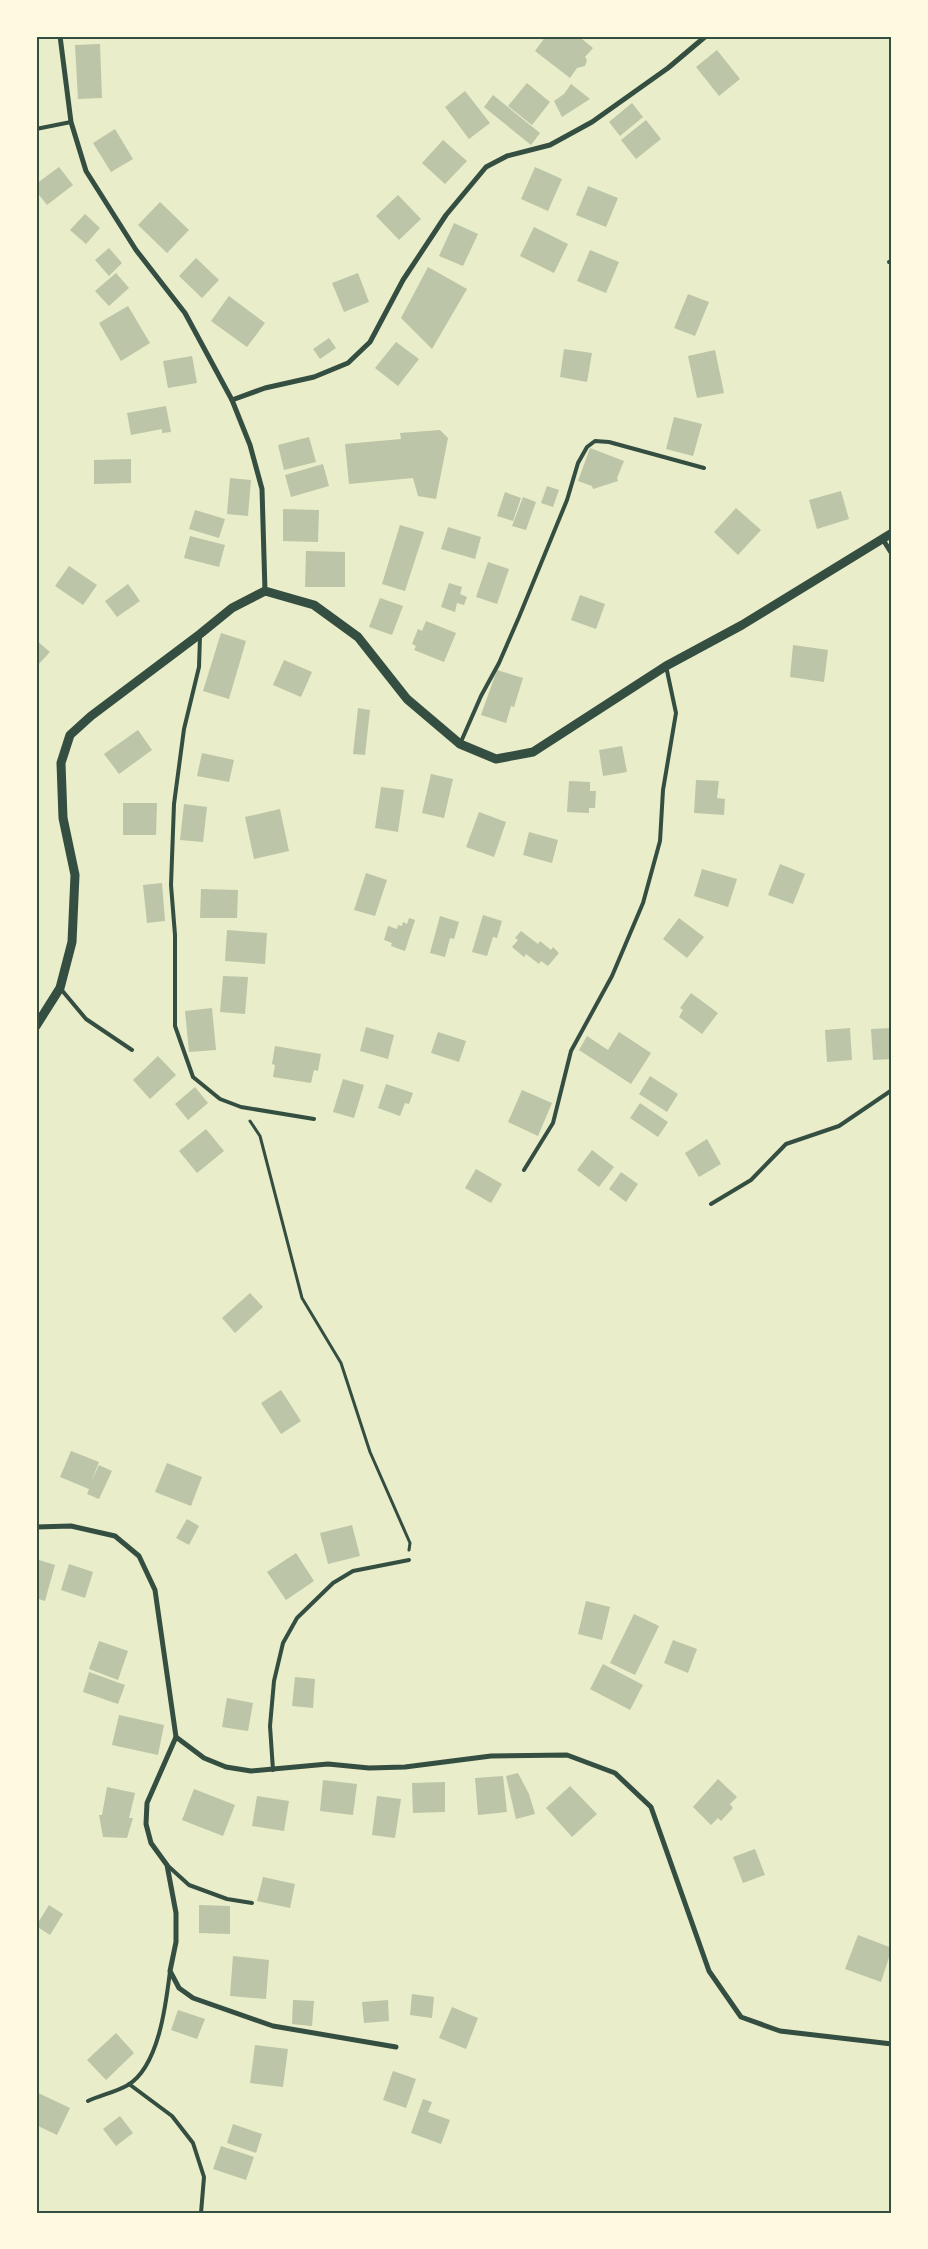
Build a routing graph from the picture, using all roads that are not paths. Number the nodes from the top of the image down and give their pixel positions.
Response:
1 (60, 36) edge
2 (706, 36) edge
3 (71, 122) junction
4 (36, 129) edge
5 (232, 400) junction
6 (704, 468) dead end
7 (892, 532) edge
8 (882, 537) junction
9 (892, 554) edge
10 (265, 591) junction
11 (200, 634) junction
12 (666, 666) junction
13 (460, 744) junction
14 (60, 988) junction
15 (36, 1026) edge
16 (132, 1050) dead end
17 (892, 1090) edge
18 (314, 1119) dead end
19 (524, 1170) dead end
20 (711, 1204) dead end
21 (36, 1527) edge
22 (408, 1560) road end
23 (176, 1737) junction
24 (273, 1770) junction
25 (167, 1865) junction
26 (252, 1903) dead end
27 (170, 1971) junction
28 (892, 2044) edge
29 (396, 2047) dead end
30 (129, 2084) junction
31 (88, 2101) dead end
32 (201, 2213) edge

1 - 3 street
2 - 5 street
3 - 4 lane
3 - 5 street
5 - 10 street
6 - 13 lane
7 - 8 street
8 - 9 street
8 - 12 street
10 - 11 street
10 - 13 street
11 - 14 street
11 - 18 lane
12 - 13 street
12 - 19 lane
14 - 15 street
14 - 16 lane
17 - 20 lane
21 - 23 street
22 - 24 lane
23 - 24 street
23 - 25 street
24 - 28 street
25 - 26 lane
25 - 27 street
27 - 29 street
27 - 30 lane
30 - 31 lane
30 - 32 lane

